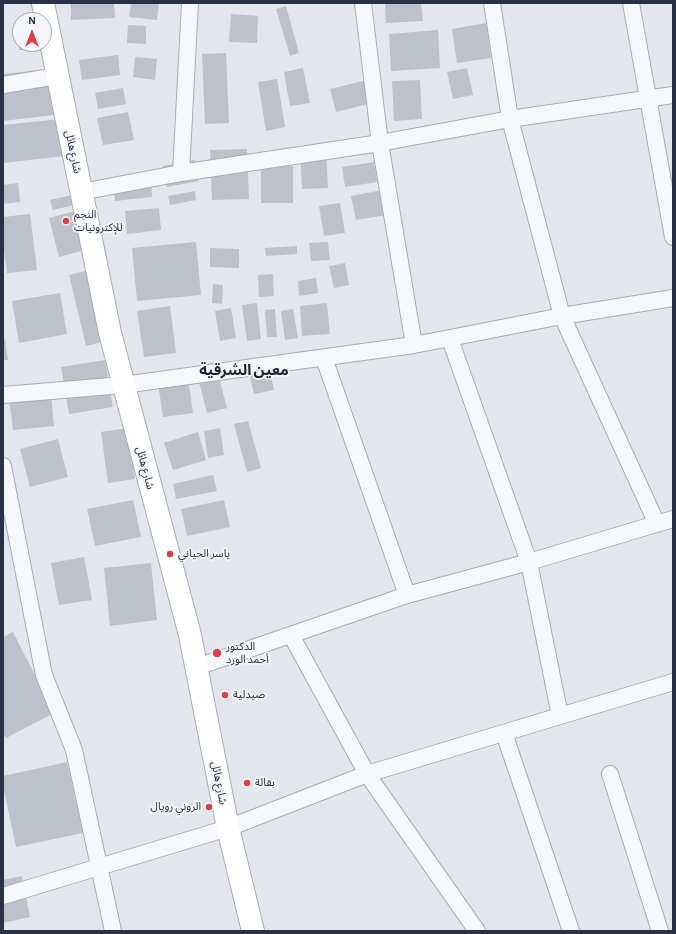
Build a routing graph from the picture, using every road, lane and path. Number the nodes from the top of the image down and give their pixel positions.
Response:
1 (43, 3) edge
2 (190, 3) edge
3 (363, 3) edge
4 (492, 3) edge
5 (631, 3) edge
6 (57, 76) junction
7 (3, 85) edge
8 (673, 95) edge
9 (647, 99) junction
10 (510, 119) junction
11 (380, 143) junction
12 (181, 173) junction
13 (81, 192) junction
14 (673, 237) edge
15 (673, 298) edge
16 (562, 316) junction
17 (450, 339) junction
18 (414, 345) junction
19 (324, 358) junction
20 (123, 385) junction
21 (3, 395) edge
22 (3, 466) edge
23 (673, 519) edge
24 (657, 524) junction
25 (530, 562) junction
26 (407, 595) junction
27 (291, 635) junction
28 (197, 667) junction
29 (673, 682) edge
30 (560, 716) junction
31 (504, 733) junction
32 (367, 774) junction
33 (610, 774) dead end
34 (228, 828) junction
35 (100, 867) junction
36 (3, 896) edge
37 (113, 931) edge
38 (253, 931) edge
39 (477, 931) edge
40 (570, 931) edge
41 (660, 931) edge

1 - 6 street, شارع هائل
2 - 12 street
3 - 11 street
4 - 10 street
5 - 9 street
6 - 7 street
6 - 13 street, شارع هائل
8 - 9 street
9 - 10 street
9 - 14 street
10 - 11 street
10 - 16 street
11 - 12 street
11 - 18 street
12 - 13 street
13 - 20 street, شارع هائل
15 - 16 street
16 - 17 street
16 - 24 street
17 - 18 street
17 - 25 street
18 - 19 street
19 - 20 street
19 - 26 street
20 - 21 street
20 - 28 street, شارع هائل
22 - 35 street
23 - 24 street
24 - 25 street
25 - 26 street
25 - 30 street
26 - 27 street
27 - 28 street
27 - 32 street
28 - 34 street, شارع هائل
29 - 30 street
30 - 31 street
31 - 32 street
31 - 40 street
32 - 34 street
32 - 39 street
33 - 41 street
34 - 35 street
34 - 38 street, شارع هائل
35 - 36 street
35 - 37 street

